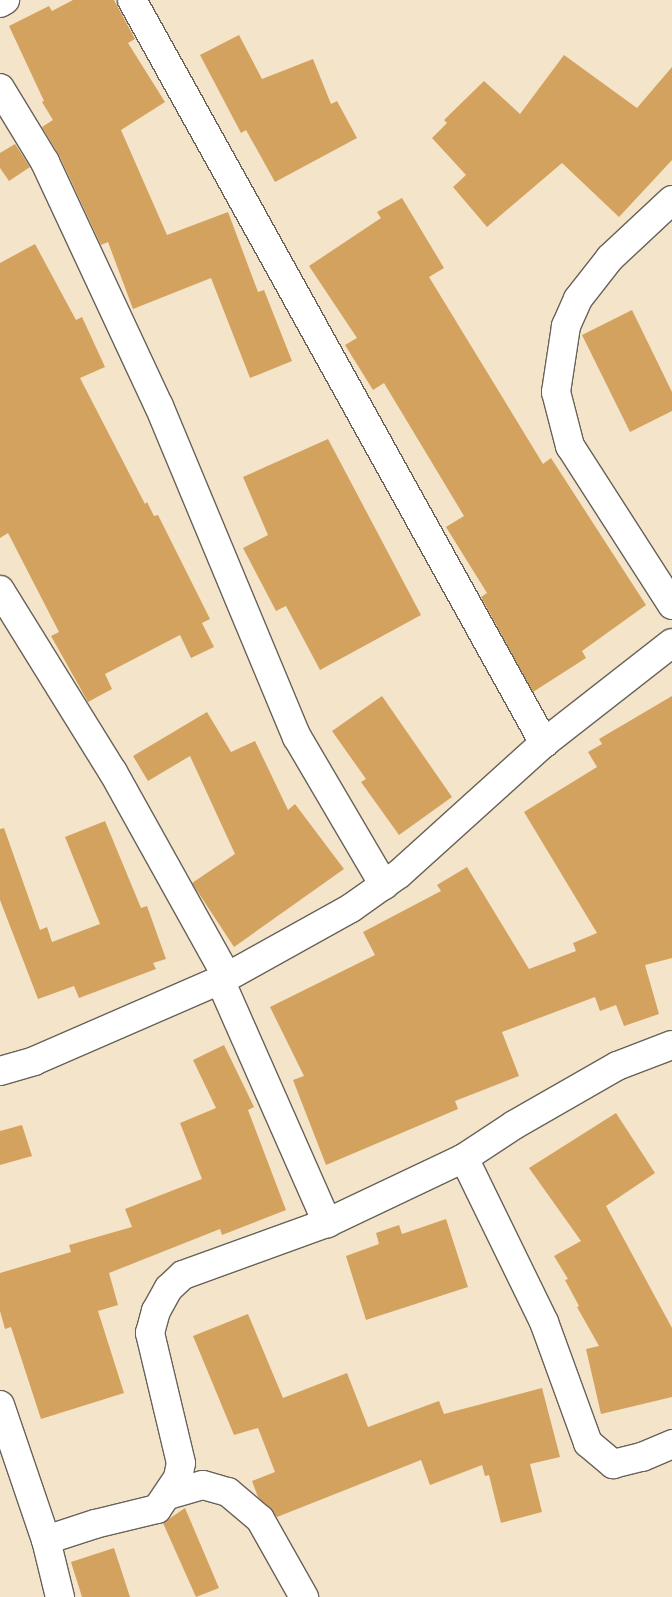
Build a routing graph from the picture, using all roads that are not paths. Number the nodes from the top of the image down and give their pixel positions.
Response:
1 (5, 0) edge
2 (132, 0) edge
3 (0, 3) edge
4 (0, 88) edge
5 (672, 200) edge
6 (0, 590) edge
7 (672, 604) edge
8 (672, 643) edge
9 (544, 743) junction
10 (384, 884) junction
11 (224, 979) junction
12 (672, 1045) edge
13 (0, 1071) edge
14 (464, 1158) junction
15 (327, 1223) junction
16 (0, 1404) edge
17 (672, 1444) edge
18 (168, 1495) junction
19 (46, 1540) junction
20 (60, 1597) edge
21 (304, 1597) edge

1 - 3 street
2 - 9 street
4 - 10 street
5 - 7 street
6 - 11 street
8 - 9 street
9 - 10 street
10 - 11 street
11 - 13 street
11 - 15 street
12 - 14 street
14 - 15 street
14 - 17 street
15 - 18 street
16 - 19 street
18 - 19 street
18 - 21 street
19 - 20 street

